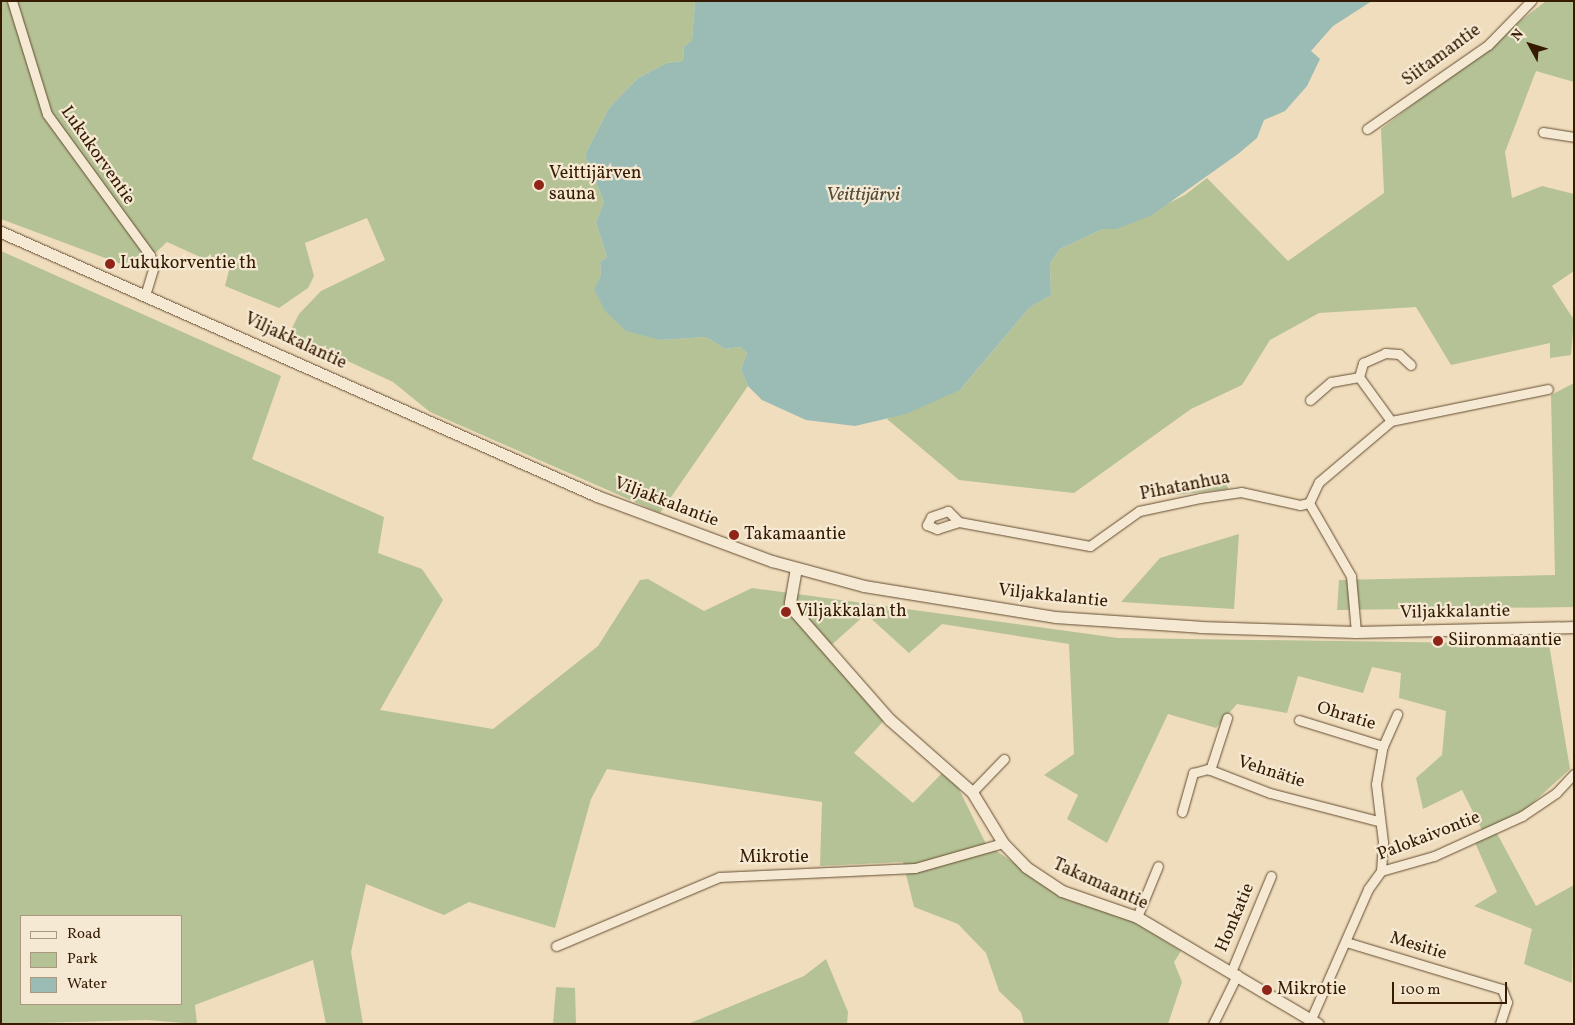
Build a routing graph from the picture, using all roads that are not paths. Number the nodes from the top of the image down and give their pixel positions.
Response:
1 (12, 1) edge
2 (1531, 1) edge
3 (1367, 129) dead end
4 (1544, 132) dead end
5 (1574, 137) edge
6 (1, 232) edge
7 (146, 294) junction
8 (1411, 365) dead end
9 (1359, 376) junction
10 (1548, 388) dead end
11 (1310, 400) dead end
12 (1391, 421) junction
13 (1309, 503) junction
14 (959, 522) dead end
15 (796, 568) junction
16 (1574, 627) edge
17 (1356, 632) junction
18 (1397, 714) dead end
19 (1227, 718) dead end
20 (1300, 720) dead end
21 (1383, 746) junction
22 (1004, 759) dead end
23 (1210, 770) junction
24 (1574, 774) edge
25 (972, 792) junction
26 (1182, 812) dead end
27 (1378, 821) junction
28 (1003, 843) junction
29 (1158, 866) dead end
30 (1381, 871) junction
31 (1271, 876) dead end
32 (1137, 918) junction
33 (1346, 942) junction
34 (556, 946) dead end
35 (1234, 973) junction
36 (1315, 1021) edge
37 (1213, 1024) edge
38 (1500, 1024) edge

1 - 7 street, Lukukorventie
2 - 3 street, Siitamantie
4 - 5 street
6 - 7 street, Viljakkalantie
7 - 15 street, Viljakkalantie
8 - 9 street
9 - 11 street
9 - 12 street
10 - 12 street
12 - 13 street
13 - 14 street, Pihatanhua
13 - 17 street
15 - 17 street, Viljakkalantie
15 - 25 street, Takamaantie
16 - 17 street, Viljakkalantie
18 - 21 street
19 - 23 street
20 - 21 street, Ohratie
21 - 27 street
22 - 25 street
23 - 26 street, Vehnätie
23 - 27 street, Vehnätie
24 - 30 street, Palokaivontie
25 - 28 street, Takamaantie
27 - 30 street
28 - 32 street, Takamaantie
28 - 34 street, Mikrotie
29 - 32 street
30 - 33 street, Palokaivontie
31 - 35 street, Honkatie
32 - 35 street, Takamaantie
33 - 36 street, Palokaivontie
33 - 38 street, Mesitie
35 - 36 street, Takamaantie
35 - 37 street, Honkatie

